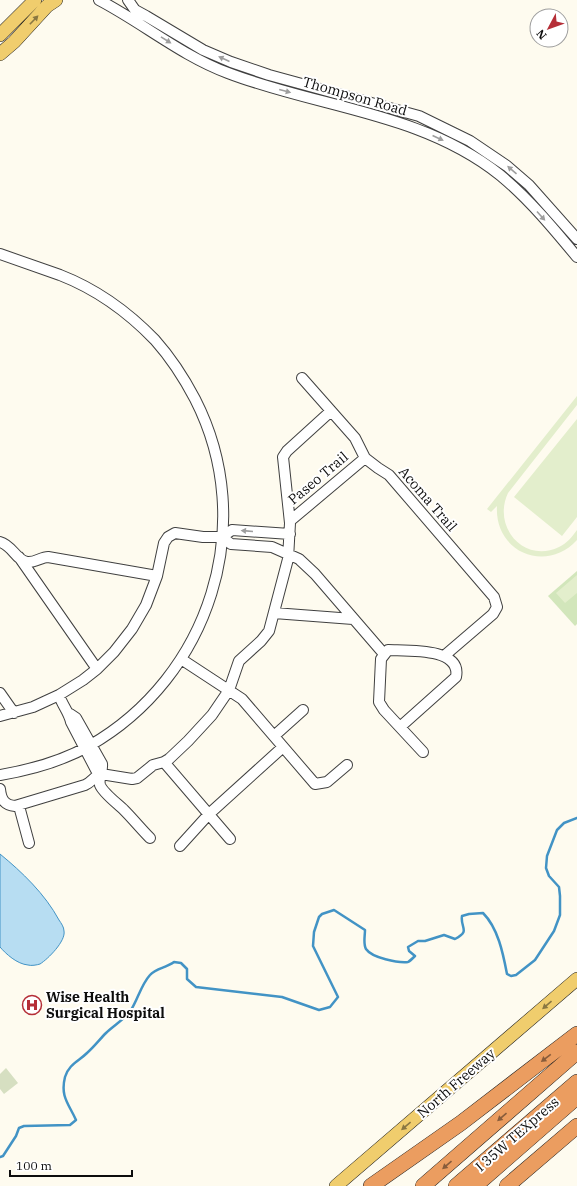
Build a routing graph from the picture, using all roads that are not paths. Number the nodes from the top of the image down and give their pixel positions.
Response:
1 (35, 0) edge
2 (56, 0) edge
3 (99, 0) edge
4 (128, 0) edge
5 (0, 35) edge
6 (203, 50) junction
7 (0, 54) edge
8 (198, 60) junction
9 (408, 113) junction
10 (402, 123) junction
11 (540, 196) junction
12 (531, 204) junction
13 (577, 239) edge
14 (0, 254) edge
15 (577, 256) edge
16 (302, 378) dead end
17 (331, 411) junction
18 (364, 458) junction
19 (290, 520) junction
20 (267, 532) junction
21 (290, 534) junction
22 (222, 537) junction
23 (0, 542) edge
24 (266, 546) junction
25 (288, 553) junction
26 (18, 556) junction
27 (157, 576) junction
28 (274, 613) junction
29 (353, 619) junction
30 (384, 654) junction
31 (444, 656) junction
32 (181, 659) junction
33 (97, 669) junction
34 (229, 690) junction
35 (0, 693) edge
36 (59, 695) junction
37 (303, 710) dead end
38 (14, 713) junction
39 (0, 716) edge
40 (400, 728) junction
41 (274, 736) junction
42 (88, 746) junction
43 (284, 747) junction
44 (423, 752) dead end
45 (164, 762) junction
46 (347, 765) dead end
47 (101, 774) junction
48 (0, 775) edge
49 (0, 789) edge
50 (19, 806) junction
51 (209, 814) junction
52 (150, 838) dead end
53 (230, 839) dead end
54 (29, 843) dead end
55 (180, 846) dead end
56 (577, 979) edge
57 (577, 1034) edge
58 (577, 1052) edge
59 (577, 1082) edge
60 (577, 1098) edge
61 (577, 1126) edge
62 (562, 1138) junction
63 (336, 1186) edge
64 (371, 1186) edge
65 (423, 1186) edge
66 (456, 1186) edge
67 (475, 1186) edge
68 (507, 1186) edge
69 (520, 1186) edge

1 - 5 main road
7 -> 2 main road
3 -> 8 street, Thompson Road
4 - 6 street, Thompson Road
6 - 8 street
9 -> 6 street, Thompson Road
8 -> 10 street, Thompson Road
9 - 10 street
11 -> 9 street, Thompson Road
10 -> 12 street, Thompson Road
11 - 12 street
11 - 13 street, Thompson Road
12 -> 15 street, Thompson Road
14 - 22 street
16 - 17 street
17 - 18 street
17 - 19 street
18 - 19 street, Paseo Trail
18 - 31 street, Acoma Trail
19 - 21 street
20 - 21 street
20 -> 22 street
20 - 24 street
21 - 25 street
22 - 24 street
22 - 27 street
22 - 32 street
23 - 26 street
24 - 25 street
25 - 28 street
25 - 29 street
26 - 27 street
26 - 33 street
27 - 33 street
28 - 29 street
28 - 34 street
29 - 30 street
30 - 31 street
30 - 40 street
31 - 40 street
32 - 34 street
32 - 42 street
33 - 36 street
34 - 41 street
34 - 45 street
35 - 38 street
36 - 38 street
36 - 42 street
37 - 41 street
38 - 39 street
40 - 44 street
41 - 43 street
42 - 47 street
42 - 48 street
43 - 46 street
43 - 51 street
45 - 47 street
45 - 51 street
47 - 50 street
47 - 52 street
49 - 50 street
50 - 54 street
51 - 53 street
51 - 55 street
56 -> 63 main road, North Freeway
57 -> 64 highway
58 -> 65 highway
59 - 66 highway, I 35W TEXpress
60 - 67 highway, I 35W TEXpress
61 - 62 highway
62 - 68 highway
62 - 69 highway

